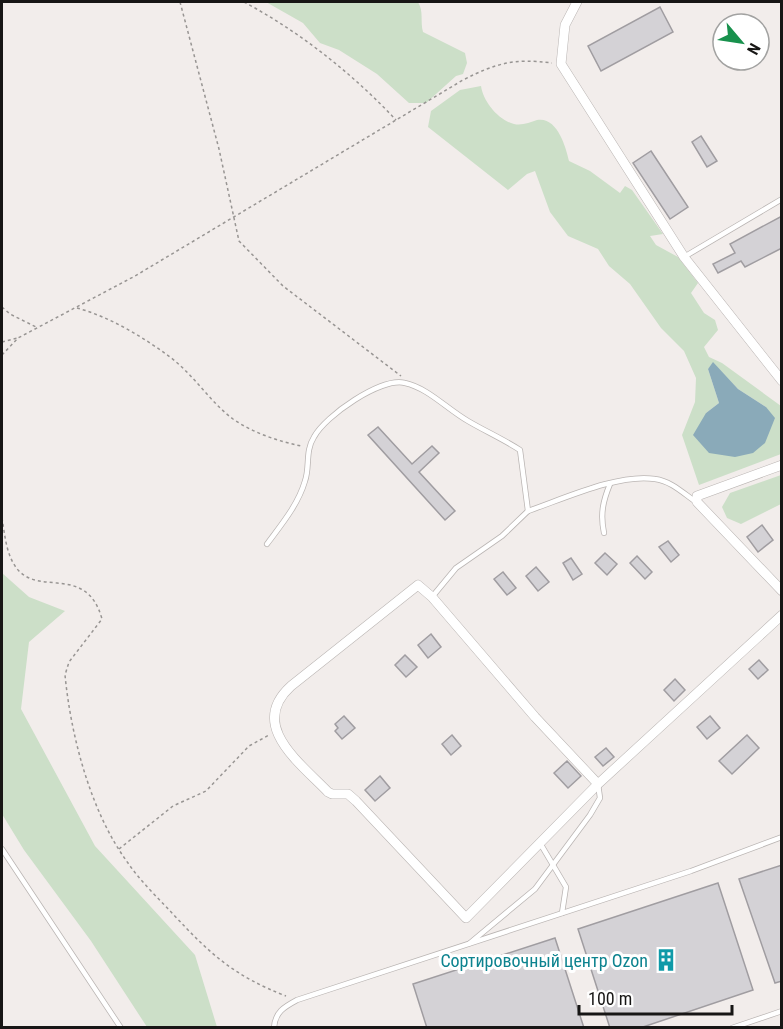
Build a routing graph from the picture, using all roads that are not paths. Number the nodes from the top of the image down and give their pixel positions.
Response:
1 (577, 2) edge
2 (782, 199) edge
3 (684, 257) junction
4 (782, 381) edge
5 (782, 465) edge
6 (610, 484) junction
7 (697, 502) junction
8 (528, 510) junction
9 (604, 533) dead end
10 (267, 544) dead end
11 (782, 591) edge
12 (432, 597) junction
13 (782, 615) edge
14 (598, 784) junction
15 (782, 837) edge
16 (540, 843) junction
17 (2, 849) edge
18 (553, 864) junction
19 (562, 913) junction
20 (465, 946) junction
21 (782, 1011) edge
22 (122, 1028) edge
23 (274, 1028) edge
24 (732, 1028) edge

1 - 3 street
2 - 3 lane
3 - 4 street
5 - 7 street
6 - 7 lane
6 - 8 lane
6 - 9 lane
7 - 11 street
8 - 10 lane
8 - 12 lane
12 - 14 street
12 - 16 street
13 - 14 street
14 - 16 street
14 - 18 lane
15 - 19 lane
16 - 18 lane
17 - 22 lane
18 - 19 lane
18 - 20 lane
19 - 20 lane
20 - 23 lane
21 - 24 lane

